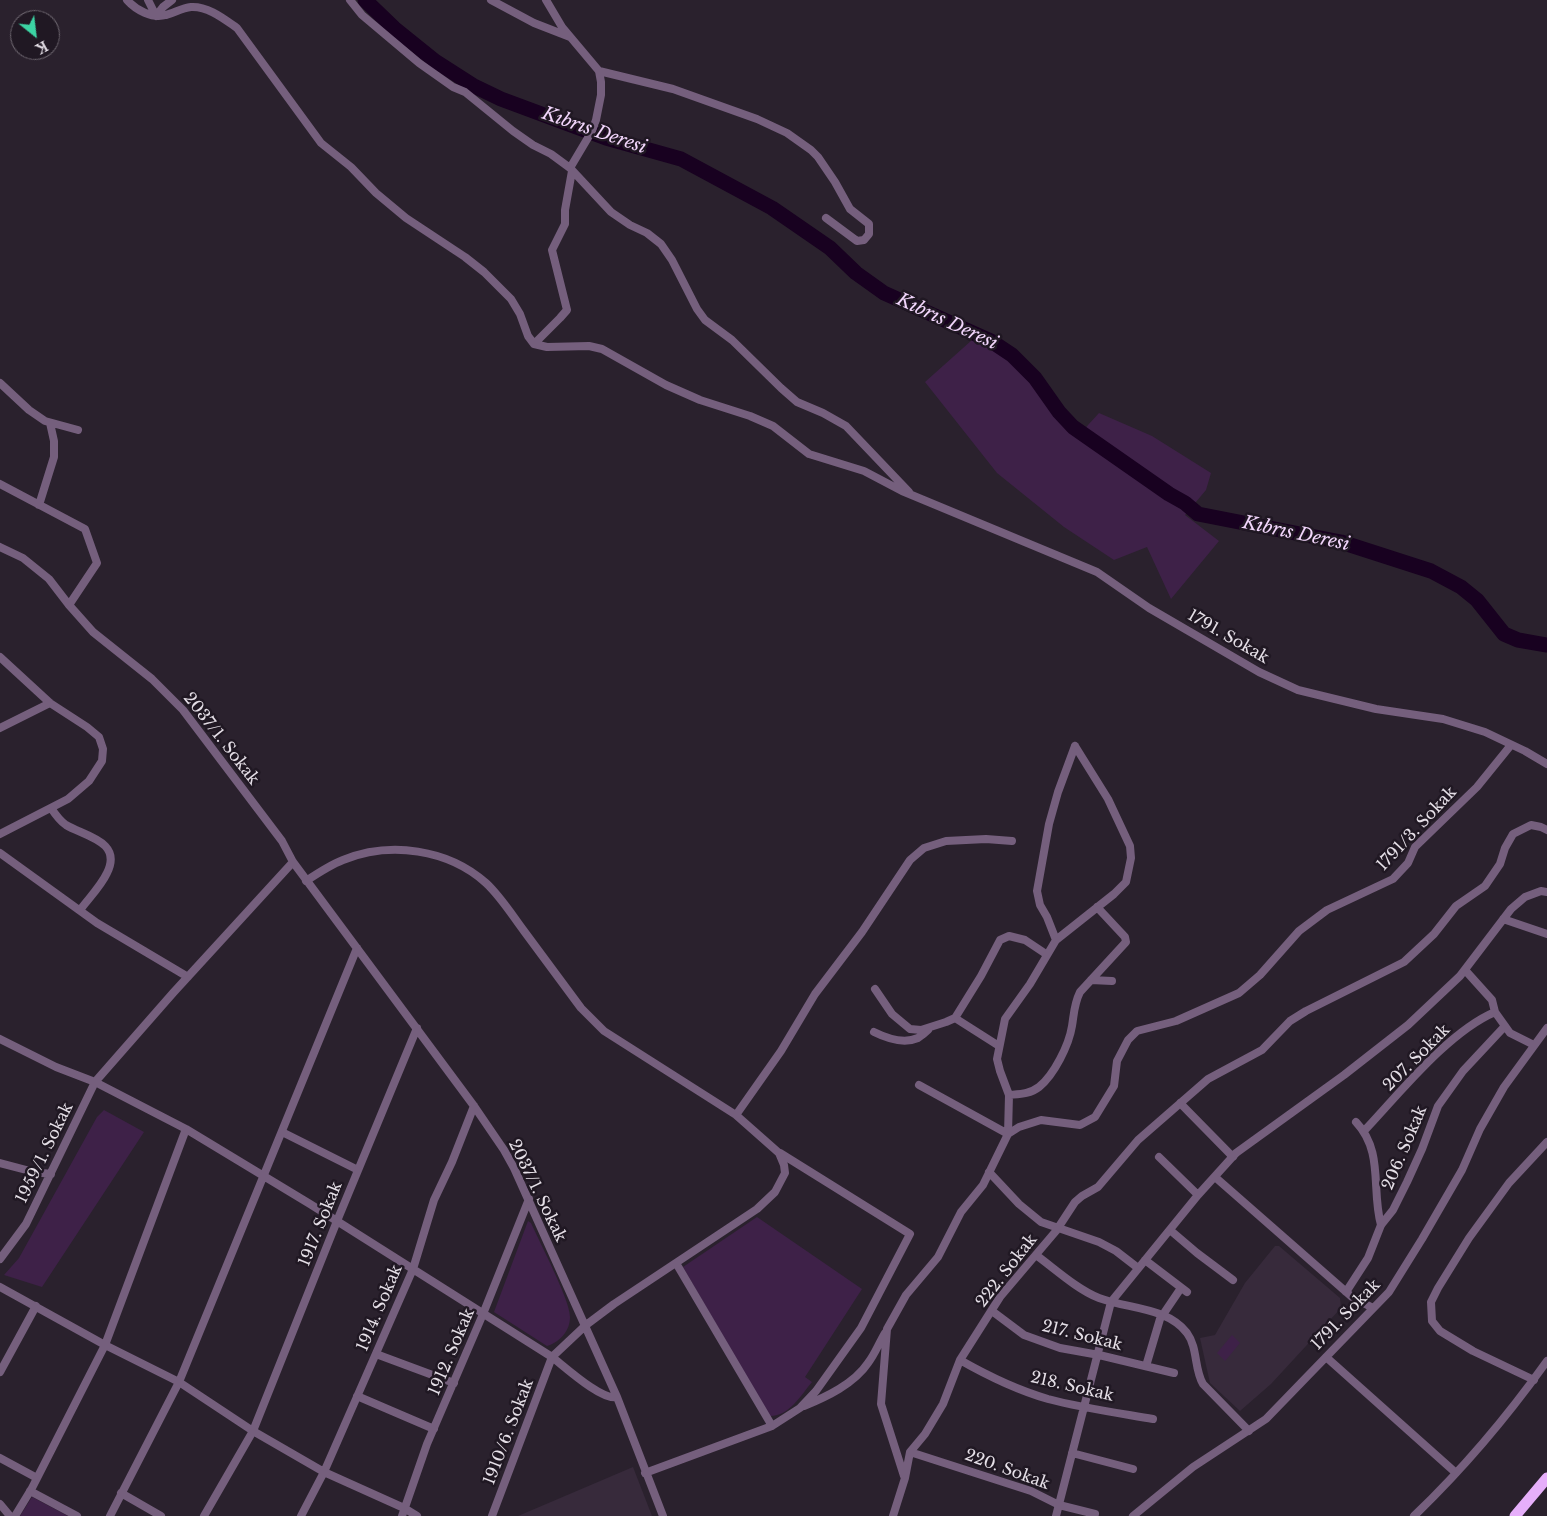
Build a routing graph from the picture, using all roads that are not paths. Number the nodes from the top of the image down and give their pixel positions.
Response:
1 (127, 0) edge
2 (148, 0) edge
3 (172, 0) edge
4 (350, 0) edge
5 (491, 0) edge
6 (546, 0) edge
7 (156, 16) junction
8 (572, 38) junction
9 (598, 72) junction
10 (571, 170) junction
11 (826, 218) dead end
12 (534, 344) junction
13 (0, 384) edge
14 (50, 422) junction
15 (78, 430) dead end
16 (0, 484) edge
17 (910, 494) junction
18 (39, 505) junction
19 (0, 547) edge
20 (69, 605) junction
21 (0, 657) edge
22 (50, 702) junction
23 (0, 728) edge
24 (1511, 745) junction
25 (1546, 762) edge
26 (50, 808) junction
27 (1547, 830) edge
28 (0, 834) edge
29 (1012, 841) dead end
30 (0, 853) edge
31 (293, 862) junction
32 (306, 880) junction
33 (1547, 892) edge
34 (1097, 907) junction
35 (80, 910) junction
36 (1503, 919) junction
37 (1547, 934) edge
38 (1056, 940) junction
39 (357, 948) junction
40 (1046, 954) junction
41 (1465, 970) junction
42 (188, 977) junction
43 (1091, 980) junction
44 (1112, 981) dead end
45 (875, 989) dead end
46 (1495, 1012) junction
47 (955, 1018) junction
48 (1505, 1026) junction
49 (417, 1028) junction
50 (932, 1028) junction
51 (1547, 1028) edge
52 (874, 1032) dead end
53 (0, 1039) edge
54 (999, 1046) junction
55 (1534, 1046) junction
56 (95, 1082) junction
57 (919, 1085) dead end
58 (1009, 1095) junction
59 (1180, 1103) junction
60 (474, 1106) junction
61 (736, 1115) junction
62 (1356, 1122) dead end
63 (186, 1129) junction
64 (1364, 1131) junction
65 (282, 1132) junction
66 (1008, 1134) junction
67 (1547, 1142) edge
68 (779, 1153) junction
69 (1233, 1157) junction
70 (1159, 1158) dead end
71 (0, 1163) edge
72 (358, 1170) junction
73 (989, 1172) junction
74 (51, 1174) junction
75 (1216, 1176) junction
76 (264, 1177) junction
77 (1198, 1195) junction
78 (529, 1199) junction
79 (337, 1221) junction
80 (1381, 1225) junction
81 (1059, 1228) junction
82 (1170, 1230) junction
83 (1036, 1254) junction
84 (0, 1260) edge
85 (1145, 1260) junction
86 (676, 1263) junction
87 (1138, 1268) junction
88 (412, 1269) junction
89 (1233, 1280) dead end
90 (0, 1287) edge
91 (1346, 1292) junction
92 (1111, 1302) junction
93 (36, 1306) junction
94 (1373, 1308) junction
95 (992, 1311) junction
96 (483, 1314) junction
97 (1162, 1315) junction
98 (586, 1325) junction
99 (887, 1329) junction
100 (105, 1345) junction
101 (376, 1354) junction
102 (1098, 1355) junction
103 (1326, 1356) junction
104 (552, 1357) junction
105 (960, 1360) junction
106 (1547, 1361) edge
107 (1146, 1366) junction
108 (0, 1372) edge
109 (1174, 1373) dead end
110 (1534, 1380) junction
111 (179, 1382) junction
112 (454, 1383) junction
113 (357, 1396) junction
114 (616, 1397) junction
115 (1085, 1406) junction
116 (800, 1408) junction
117 (1153, 1419) dead end
118 (772, 1426) junction
119 (434, 1429) junction
120 (253, 1431) junction
121 (1249, 1431) junction
122 (910, 1452) junction
123 (1072, 1453) junction
124 (0, 1458) edge
125 (1133, 1469) dead end
126 (324, 1472) junction
127 (645, 1473) junction
128 (1456, 1473) junction
129 (37, 1478) junction
130 (905, 1478) junction
131 (1547, 1478) edge
132 (30, 1491) junction
133 (121, 1493) junction
134 (0, 1504) edge
135 (1059, 1505) junction
136 (403, 1512) edge
137 (1095, 1514) dead end
138 (10, 1516) edge
139 (15, 1516) edge
140 (77, 1516) edge
141 (110, 1516) edge
142 (161, 1516) edge
143 (204, 1516) edge
144 (301, 1516) edge
145 (417, 1516) edge
146 (492, 1516) edge
147 (663, 1516) edge
148 (893, 1516) edge
149 (1056, 1516) edge
150 (1134, 1516) edge
151 (1414, 1516) edge
152 (1515, 1516) edge

1 - 7 street
2 - 7 street
3 - 7 street
4 - 10 street
5 - 8 street
6 - 8 street
7 - 12 street
8 - 9 street
9 - 10 street
9 - 11 street
10 - 12 street
10 - 17 street
12 - 17 street, 1791. Sokak
13 - 14 street
14 - 15 street
14 - 18 street
16 - 18 street
17 - 24 street, 1791. Sokak
18 - 20 street
19 - 20 street, 2037/1. Sokak
20 - 31 street, 2037/1. Sokak
21 - 22 street
22 - 23 street
22 - 26 street
24 - 25 street, 1791. Sokak
24 - 66 street, 1791/3. Sokak
26 - 28 street
26 - 35 street
27 - 59 street
29 - 61 street
30 - 35 street
31 - 32 street, 2037/1. Sokak
31 - 42 street
32 - 39 street, 2037/1. Sokak
32 - 61 street
33 - 36 street
34 - 38 street
34 - 38 street
34 - 43 street
35 - 42 street
36 - 37 street
36 - 41 street
38 - 40 street
39 - 49 street, 2037/1. Sokak
39 - 65 street
40 - 47 street
40 - 54 street
41 - 46 street
41 - 69 street
42 - 56 street
43 - 44 street
43 - 58 street
45 - 50 street
46 - 48 street
46 - 64 street, 207. Sokak
47 - 50 street
47 - 54 street
48 - 55 street
48 - 80 street, 206. Sokak
49 - 60 street, 2037/1. Sokak
49 - 72 street, 1917. Sokak
50 - 52 street
51 - 55 street, 1791. Sokak
53 - 56 street
54 - 58 street
55 - 94 street, 1791. Sokak
56 - 63 street
56 - 74 street, 1959/1. Sokak
57 - 66 street
58 - 66 street
59 - 69 street
59 - 81 street, 222. Sokak
60 - 78 street, 2037/1. Sokak
60 - 88 street, 1914. Sokak
61 - 68 street
62 - 64 street
63 - 76 street
63 - 100 street
64 - 80 street
65 - 72 street
65 - 76 street
66 - 73 street
67 - 110 street
68 - 86 street
68 - 116 street
69 - 75 street
70 - 77 street
71 - 74 street
72 - 79 street, 1917. Sokak
73 - 81 street
73 - 99 street
74 - 84 street, 1959/1. Sokak
75 - 77 street
75 - 91 street
76 - 79 street
76 - 111 street
77 - 82 street
78 - 96 street, 1912. Sokak
78 - 98 street, 2037/1. Sokak
79 - 88 street
79 - 120 street, 1917. Sokak
80 - 91 street, 206. Sokak
81 - 83 street, 222. Sokak
81 - 87 street
82 - 85 street
82 - 89 street
83 - 92 street
83 - 95 street, 222. Sokak
85 - 87 street
85 - 97 street
86 - 98 street
86 - 118 street
87 - 92 street
88 - 96 street
88 - 101 street, 1914. Sokak
90 - 93 street
91 - 94 street
92 - 97 street
92 - 102 street
93 - 100 street
93 - 108 street
94 - 103 street, 1791. Sokak
95 - 102 street, 217. Sokak
95 - 105 street, 222. Sokak
96 - 104 street
96 - 112 street, 1912. Sokak
97 - 107 street
97 - 121 street
98 - 104 street
98 - 114 street, 2037/1. Sokak
99 - 116 street
99 - 130 street
100 - 111 street
100 - 129 street
101 - 112 street
101 - 113 street, 1914. Sokak
102 - 107 street, 217. Sokak
102 - 115 street
103 - 121 street, 1791. Sokak
103 - 128 street
104 - 114 street
104 - 146 street, 1910/6. Sokak
105 - 115 street, 218. Sokak
105 - 122 street, 222. Sokak
106 - 110 street
107 - 109 street, 217. Sokak
110 - 128 street
111 - 120 street
111 - 133 street
112 - 119 street, 1912. Sokak
113 - 119 street
113 - 126 street, 1914. Sokak
114 - 127 street, 2037/1. Sokak
115 - 117 street, 218. Sokak
115 - 123 street
116 - 118 street
118 - 127 street
119 - 136 street, 1912. Sokak
120 - 126 street
120 - 143 street, 1917. Sokak
121 - 150 street, 1791. Sokak
122 - 130 street, 222. Sokak
122 - 135 street, 220. Sokak
123 - 125 street
123 - 135 street
124 - 129 street
126 - 136 street
126 - 144 street, 1914. Sokak
127 - 147 street, 2037/1. Sokak
128 - 151 street
129 - 132 street
130 - 148 street, 222. Sokak
131 - 152 highway
132 - 139 street
132 - 140 street
133 - 141 street
133 - 142 street
134 - 138 street
135 - 137 street, 220. Sokak
135 - 149 street
136 - 145 street

